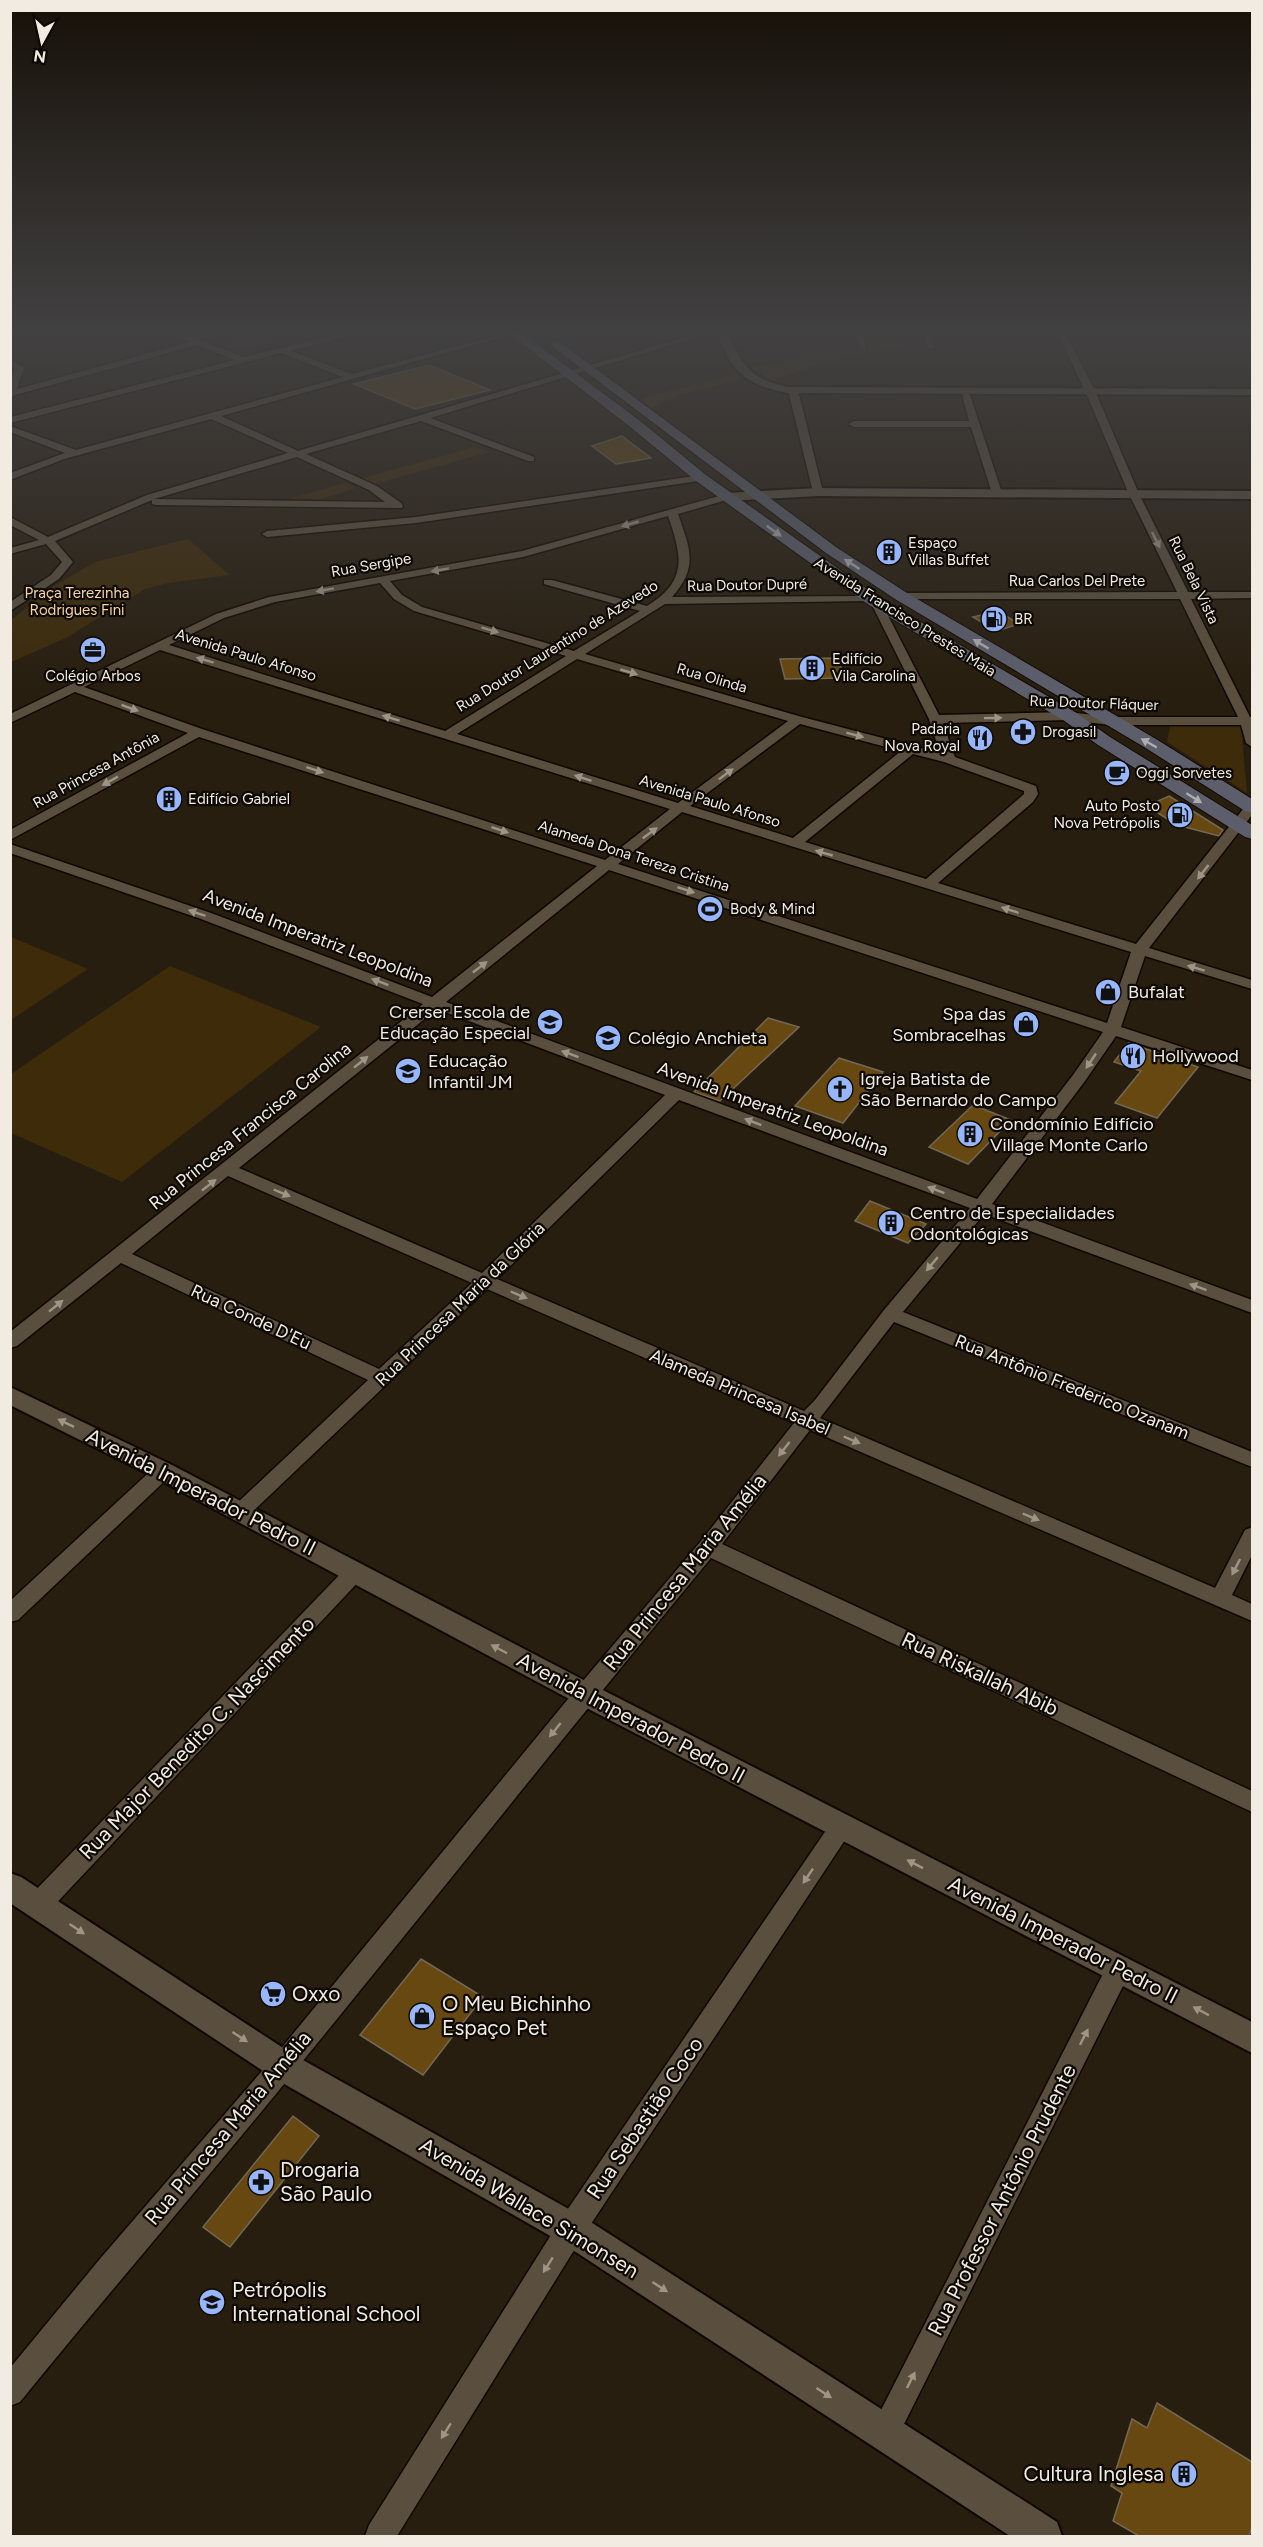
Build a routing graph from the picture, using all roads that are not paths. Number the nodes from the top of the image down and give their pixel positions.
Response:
1 (75, 453) edge
2 (291, 453) edge
3 (303, 453) edge
4 (515, 453) edge
5 (670, 453) edge
6 (701, 453) edge
7 (808, 453) edge
8 (984, 453) edge
9 (1116, 453) edge
10 (42, 454) dead end
11 (296, 455) junction
12 (531, 459) dead end
13 (53, 460) junction
14 (10, 477) edge
15 (701, 478) junction
16 (818, 492) junction
17 (997, 493) junction
18 (754, 494) junction
19 (1134, 494) junction
20 (1252, 495) edge
21 (726, 497) junction
22 (141, 502) junction
23 (397, 506) junction
24 (672, 512) junction
25 (10, 519) edge
26 (416, 520) junction
27 (267, 534) dead end
28 (47, 541) junction
29 (10, 551) edge
30 (383, 580) junction
31 (548, 582) dead end
32 (1252, 595) edge
33 (901, 596) junction
34 (1183, 596) junction
35 (872, 600) junction
36 (663, 601) junction
37 (10, 608) edge
38 (650, 610) junction
39 (159, 646) junction
40 (573, 656) junction
41 (75, 688) junction
42 (1069, 716) junction
43 (10, 719) edge
44 (935, 719) junction
45 (798, 720) junction
46 (1110, 721) junction
47 (1249, 722) edge
48 (198, 732) junction
49 (447, 735) junction
50 (1252, 743) edge
51 (910, 750) junction
52 (949, 759) junction
53 (1252, 807) edge
54 (679, 808) junction
55 (1245, 829) edge
56 (10, 837) edge
57 (794, 844) junction
58 (10, 848) edge
59 (609, 865) junction
60 (929, 884) junction
61 (1139, 951) junction
62 (1252, 985) edge
63 (434, 1003) junction
64 (1113, 1029) junction
65 (1252, 1075) edge
66 (676, 1093) junction
67 (228, 1170) junction
68 (981, 1206) junction
69 (120, 1255) junction
70 (485, 1281) junction
71 (1252, 1307) edge
72 (891, 1314) junction
73 (10, 1342) edge
74 (381, 1378) junction
75 (10, 1395) edge
76 (806, 1420) junction
77 (1252, 1460) edge
78 (163, 1471) junction
79 (241, 1511) junction
80 (1252, 1535) edge
81 (708, 1547) junction
82 (355, 1572) junction
83 (1220, 1599) junction
84 (1252, 1613) edge
85 (10, 1614) edge
86 (585, 1694) junction
87 (1252, 1802) edge
88 (841, 1827) junction
89 (10, 1886) edge
90 (39, 1904) junction
91 (1119, 1968) junction
92 (1252, 2038) edge
93 (283, 2066) junction
94 (571, 2229) junction
95 (10, 2392) edge
96 (885, 2432) junction
97 (388, 2533) edge
98 (1043, 2536) edge

1 - 13 street
2 - 11 street
3 - 11 street
4 - 12 street
5 - 15 main road, Avenida Francisco Prestes Maia
6 - 18 main road, Avenida Francisco Prestes Maia
7 - 16 street
8 - 17 street
9 - 19 street, Rua Bela Vista
10 - 13 street
11 - 22 street
11 - 23 street
13 - 14 street
15 - 21 main road, Avenida Francisco Prestes Maia
15 - 26 street
16 - 17 street, Rua Sergipe
16 - 18 street, Rua Sergipe
17 - 19 street, Rua Sergipe
18 - 21 street, Rua Sergipe
33 -> 18 main road, Avenida Francisco Prestes Maia
19 - 20 street, Rua Sergipe
19 -> 34 street, Rua Bela Vista
21 - 24 street, Rua Sergipe
21 -> 35 main road, Avenida Francisco Prestes Maia
22 - 23 street
22 - 28 street
23 - 26 street
24 -> 30 street, Rua Sergipe
24 - 36 street, Rua Doutor Laurentino de Azevedo
25 - 28 street
26 - 27 street
28 - 29 street
28 - 37 street
30 -> 39 street, Rua Sergipe
30 -> 40 street, Rua Olinda
31 - 38 street
32 - 34 street, Rua Carlos Del Prete
33 - 34 street, Rua Carlos Del Prete
46 -> 33 main road, Avenida Francisco Prestes Maia
34 - 47 street, Rua Bela Vista
35 - 36 street, Rua Doutor Dupré
35 - 42 main road, Avenida Francisco Prestes Maia
35 - 44 street
36 - 38 street, Rua Doutor Laurentino de Azevedo
38 - 40 street, Rua Doutor Laurentino de Azevedo
39 - 41 street, Rua Sergipe
49 -> 39 street, Avenida Paulo Afonso
40 -> 45 street, Rua Olinda
40 - 49 street, Rua Doutor Laurentino de Azevedo
41 - 43 street, Rua Sergipe
41 -> 48 street, Alameda Dona Tereza Cristina
44 -> 42 street, Rua Doutor Fláquer
42 - 46 street, Rua Doutor Fláquer
42 -> 55 main road, Avenida Francisco Prestes Maia
44 - 52 street
45 -> 51 street, Rua Olinda
54 -> 45 street, Rua Princesa Francisca Carolina
46 - 47 street, Rua Doutor Fláquer
53 -> 46 main road, Avenida Francisco Prestes Maia
47 - 50 street, Rua Bela Vista
48 -> 56 street, Rua Princesa Antônia
48 -> 59 street, Alameda Dona Tereza Cristina
54 -> 49 street, Avenida Paulo Afonso
51 - 52 street, Rua Olinda
51 - 57 street
52 - 60 street, Rua Olinda
53 - 55 street
54 - 57 street, Avenida Paulo Afonso
59 -> 54 street, Rua Princesa Francisca Carolina
55 -> 61 street, Rua Princesa Maria Amélia
60 -> 57 street, Avenida Paulo Afonso
63 -> 58 street, Avenida Imperatriz Leopoldina
63 -> 59 street, Rua Princesa Francisca Carolina
59 -> 64 street, Alameda Dona Tereza Cristina
61 -> 60 street, Avenida Paulo Afonso
62 -> 61 street, Avenida Paulo Afonso
61 - 64 street, Rua Princesa Maria Amélia
66 -> 63 street, Avenida Imperatriz Leopoldina
67 -> 63 street, Rua Princesa Francisca Carolina
64 - 65 street, Alameda Dona Tereza Cristina
64 -> 68 street, Rua Princesa Maria Amélia
68 -> 66 street, Avenida Imperatriz Leopoldina
66 - 70 street, Rua Princesa Maria da Glória
69 -> 67 street, Rua Princesa Francisca Carolina
67 -> 70 street, Alameda Princesa Isabel
71 -> 68 street, Avenida Imperatriz Leopoldina
68 -> 72 street, Rua Princesa Maria Amélia
73 -> 69 street, Rua Princesa Francisca Carolina
69 - 74 street, Rua Conde D'Eu
70 - 74 street, Rua Princesa Maria da Glória
70 -> 76 street, Alameda Princesa Isabel
72 - 76 street, Rua Princesa Maria Amélia
72 - 77 street, Rua Antônio Frederico Ozanam
74 - 79 street, Rua Princesa Maria da Glória
78 -> 75 street, Avenida Imperador Pedro II
76 -> 81 street, Rua Princesa Maria Amélia
76 -> 83 street, Alameda Princesa Isabel
78 - 79 street, Avenida Imperador Pedro II
78 - 85 street
79 - 82 street, Avenida Imperador Pedro II
80 -> 83 street
81 - 86 street, Rua Princesa Maria Amélia
81 - 87 street, Rua Riskallah Abib
86 -> 82 street, Avenida Imperador Pedro II
82 - 90 street, Rua Major Benedito C. Nascimento
83 - 84 street, Alameda Princesa Isabel
86 - 88 street, Avenida Imperador Pedro II
86 -> 93 street, Rua Princesa Maria Amélia
91 -> 88 street, Avenida Imperador Pedro II
88 -> 94 street, Rua Sebastião Coco
89 - 90 street, Avenida Wallace Simonsen
90 -> 93 street, Avenida Wallace Simonsen
92 -> 91 street, Avenida Imperador Pedro II
96 -> 91 street, Rua Professor Antônio Prudente
93 - 94 street, Avenida Wallace Simonsen
93 - 95 street, Rua Princesa Maria Amélia
94 -> 96 street, Avenida Wallace Simonsen
94 -> 97 street, Rua Sebastião Coco
96 - 98 street, Avenida Wallace Simonsen

